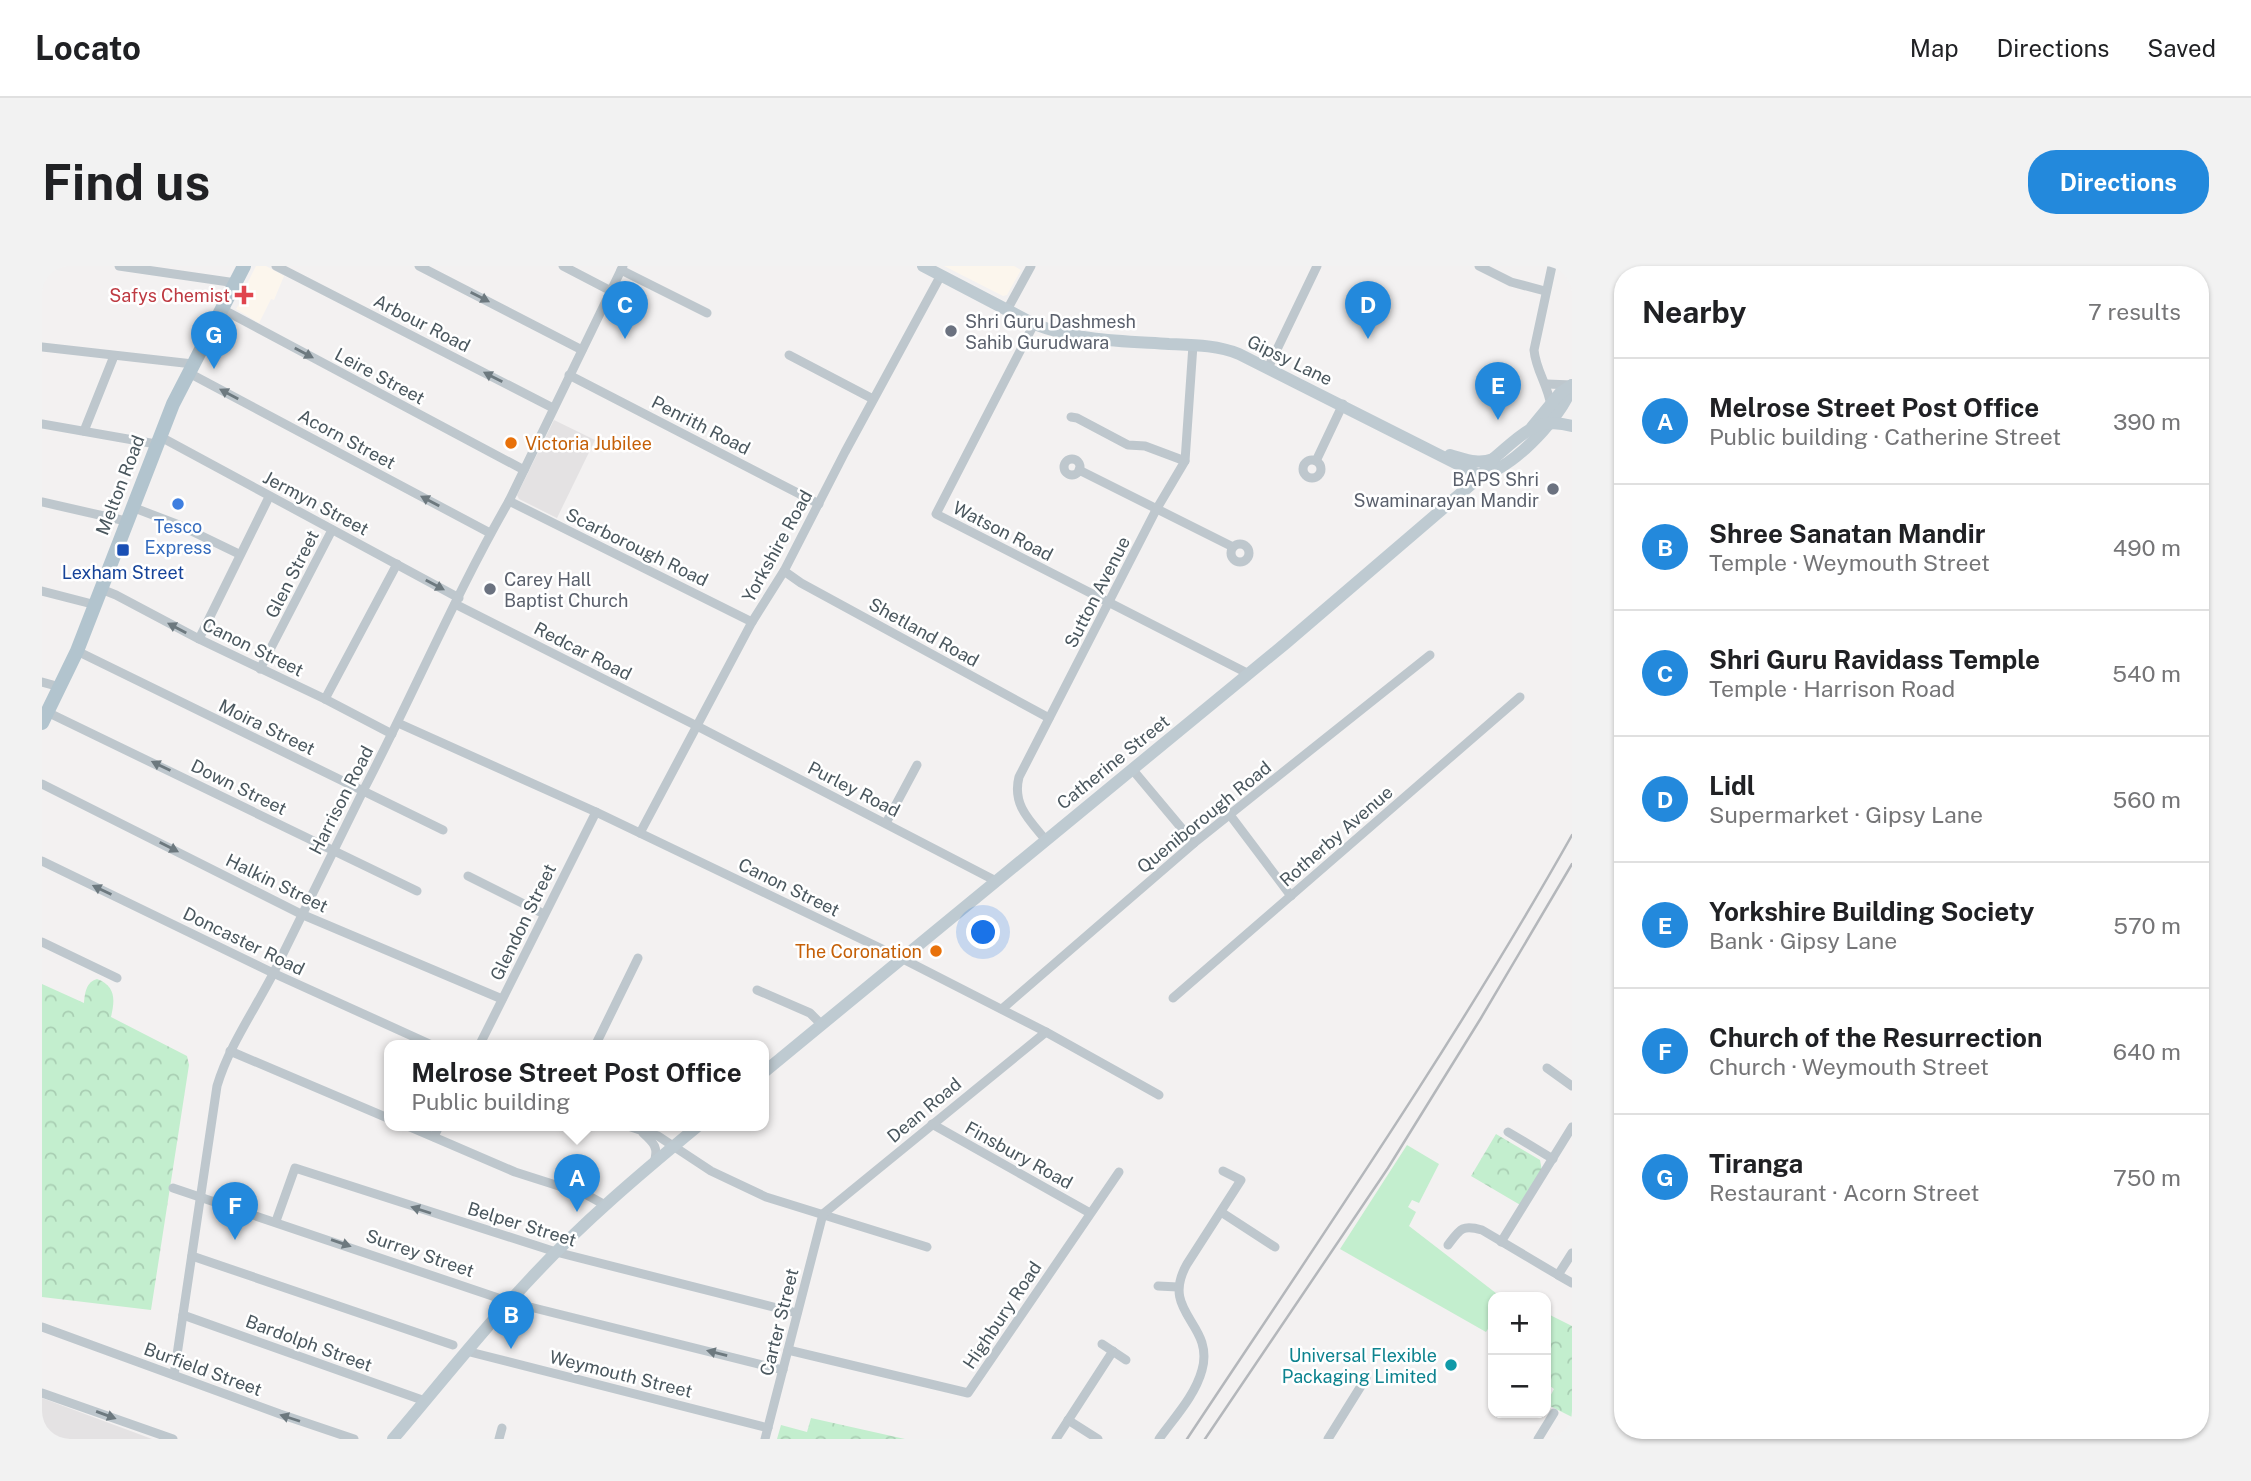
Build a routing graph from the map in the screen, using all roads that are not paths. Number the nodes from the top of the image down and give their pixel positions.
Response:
1 (119, 266) edge
2 (244, 266) edge
3 (276, 266) edge
4 (419, 266) edge
5 (563, 266) edge
6 (923, 266) edge
7 (1031, 266) edge
8 (1317, 266) edge
9 (1479, 266) edge
10 (1552, 266) edge
11 (622, 268) edge
12 (162, 269) edge
13 (941, 275) junction
14 (236, 283) junction
15 (611, 291) junction
16 (1545, 291) junction
17 (222, 309) junction
18 (1007, 310) junction
19 (706, 313) dead end
20 (1034, 324) junction
21 (1194, 345) junction
22 (42, 347) edge
23 (582, 350) junction
24 (789, 355) dead end
25 (114, 356) junction
26 (191, 368) junction
27 (1268, 368) junction
28 (569, 375) junction
29 (1546, 384) junction
30 (1572, 385) edge
31 (873, 399) junction
32 (1566, 400) junction
33 (1550, 403) junction
34 (1343, 404) junction
35 (554, 408) junction
36 (1071, 418) dead end
37 (1552, 421) junction
38 (42, 424) edge
39 (1572, 425) edge
40 (1531, 427) junction
41 (84, 431) junction
42 (157, 440) junction
43 (1437, 452) junction
44 (1493, 459) junction
45 (1185, 461) junction
46 (1316, 461) dead end
47 (1455, 463) junction
48 (524, 470) junction
49 (1079, 470) dead end
50 (1481, 476) junction
51 (1458, 496) junction
52 (269, 497) junction
53 (509, 501) junction
54 (42, 502) edge
55 (819, 504) junction
56 (1156, 510) junction
57 (129, 514) junction
58 (332, 530) junction
59 (490, 533) junction
60 (1233, 547) dead end
61 (239, 554) junction
62 (397, 564) junction
63 (784, 571) junction
64 (101, 589) junction
65 (42, 592) edge
66 (457, 601) junction
67 (1109, 603) junction
68 (96, 605) junction
69 (752, 622) junction
70 (199, 639) junction
71 (77, 651) junction
72 (1430, 655) dead end
73 (260, 669) junction
74 (1247, 673) junction
75 (42, 682) edge
76 (60, 687) junction
77 (1520, 697) dead end
78 (325, 699) junction
79 (45, 717) edge
80 (1049, 718) junction
81 (398, 723) junction
82 (697, 726) junction
83 (392, 734) junction
84 (917, 765) dead end
85 (1132, 769) junction
86 (42, 784) edge
87 (363, 792) junction
88 (596, 812) junction
89 (1230, 815) junction
90 (886, 823) junction
91 (443, 830) dead end
92 (640, 833) junction
93 (1045, 839) junction
94 (1194, 843) junction
95 (333, 849) junction
96 (42, 861) edge
97 (468, 876) dead end
98 (996, 881) junction
99 (417, 891) dead end
100 (1291, 896) junction
101 (301, 914) junction
102 (544, 914) junction
103 (42, 942) edge
104 (638, 958) dead end
105 (903, 959) junction
106 (273, 973) junction
107 (117, 978) dead end
108 (757, 990) dead end
109 (1173, 998) dead end
110 (502, 999) junction
111 (1002, 1009) junction
112 (822, 1025) junction
113 (1046, 1032) junction
114 (422, 1040) edge
115 (482, 1040) edge
116 (599, 1040) edge
117 (230, 1051) junction
118 (769, 1068) edge
119 (1547, 1068) dead end
120 (1572, 1086) edge
121 (1159, 1095) dead end
122 (384, 1115) edge
123 (932, 1124) junction
124 (1572, 1128) edge
125 (420, 1131) edge
126 (437, 1131) edge
127 (692, 1131) edge
128 (642, 1132) joint
129 (1508, 1132) dead end
130 (434, 1137) junction
131 (673, 1146) junction
132 (1553, 1159) junction
133 (654, 1163) junction
134 (1223, 1171) dead end
135 (1119, 1172) dead end
136 (173, 1188) dead end
137 (200, 1196) junction
138 (605, 1205) junction
139 (1221, 1212) junction
140 (1090, 1213) junction
141 (823, 1214) junction
142 (276, 1221) junction
143 (1501, 1242) junction
144 (1448, 1245) dead end
145 (927, 1247) dead end
146 (1275, 1247) dead end
147 (556, 1252) junction
148 (1572, 1253) edge
149 (192, 1256) junction
150 (1558, 1275) junction
151 (1572, 1283) edge
152 (1158, 1286) dead end
153 (1178, 1287) junction
154 (510, 1301) junction
155 (797, 1313) junction
156 (183, 1315) junction
157 (42, 1327) edge
158 (1102, 1344) dead end
159 (453, 1345) dead end
160 (788, 1350) junction
161 (466, 1351) junction
162 (1113, 1351) junction
163 (1126, 1360) dead end
164 (783, 1370) junction
165 (174, 1375) junction
166 (1366, 1378) dead end
167 (42, 1392) edge
168 (425, 1401) junction
169 (1555, 1413) dead end
170 (1068, 1420) junction
171 (502, 1428) dead end
172 (768, 1428) junction
173 (173, 1439) edge
174 (354, 1439) edge
175 (393, 1439) edge
176 (499, 1439) edge
177 (765, 1439) edge
178 (1056, 1439) edge
179 (1098, 1439) edge
180 (1158, 1439) edge
181 (1328, 1439) edge
182 (1538, 1439) edge

1 - 12 street
2 - 14 main road, Melton Road
35 -> 3 street, Arbour Road
4 -> 23 street
5 - 15 street
6 - 13 street, Gipsy Lane
7 - 18 street
8 - 27 street
9 - 16 street
10 - 16 street
11 - 15 street, Harrison Road
11 - 19 street
12 - 14 street
13 - 18 street, Gipsy Lane
13 - 31 street, Yorkshire Road
14 - 17 main road, Melton Road
15 - 23 street, Harrison Road
16 - 29 street
17 - 26 main road, Melton Road
17 -> 48 street, Leire Street
18 - 20 street, Gipsy Lane
20 - 21 street, Gipsy Lane
20 - 67 street, Watson Road
21 - 27 street, Gipsy Lane
21 - 45 street, Sutton Avenue
22 - 25 street
23 - 28 street, Harrison Road
24 - 31 street
25 - 26 street
25 - 41 street
26 - 42 main road, Melton Road
59 -> 26 street, Acorn Street
27 - 34 street, Gipsy Lane
28 - 35 street, Harrison Road
28 - 55 street, Penrith Road
29 - 30 street
29 - 33 street
30 - 32 street
30 - 33 street
31 - 55 street, Yorkshire Road
32 - 37 street
32 - 39 street
33 - 37 street
33 - 40 street
34 - 43 street, Gipsy Lane
34 - 46 street
35 - 48 street, Harrison Road
36 - 45 street
37 - 39 street
37 - 40 street
37 - 50 street
38 - 41 street, Jermyn Street
40 - 44 street
41 - 42 street, Jermyn Street
42 - 52 street, Jermyn Street
42 - 57 main road, Melton Road
43 - 44 street, Gipsy Lane
43 - 47 street, Gipsy Lane
44 - 50 street
45 - 56 street, Sutton Avenue
47 - 50 street, Gipsy Lane
47 - 51 street
48 - 53 street, Harrison Road
49 - 56 street
50 - 51 street, Catherine Street
51 - 74 street, Catherine Street
52 - 58 street, Jermyn Street
52 - 61 street
53 - 59 street, Harrison Road
53 - 69 street, Scarborough Road
54 - 57 street
55 - 63 street, Yorkshire Road
56 - 60 street
56 - 67 street, Sutton Avenue
57 - 61 street
57 - 64 main road, Melton Road
58 - 62 street, Jermyn Street
58 - 73 street, Glen Street
59 - 66 street, Harrison Road
61 - 70 street
62 -> 66 street, Jermyn Street
62 - 78 street
63 - 69 street, Yorkshire Road
63 - 80 street, Shetland Road
64 - 68 main road, Melton Road
70 -> 64 street, Canon Street
65 - 68 street
66 - 81 street, Harrison Road
66 - 82 street, Redcar Road
67 - 74 street, Watson Road
67 - 80 street, Sutton Avenue
68 - 71 main road, Melton Road
69 - 82 street, Yorkshire Road
70 - 73 street, Canon Street
71 - 76 main road, Melton Road
71 - 87 street, Moira Street
72 - 89 street, Queniborough Road
73 - 78 street, Canon Street
74 - 85 street, Catherine Street
75 - 76 street
76 - 79 main road, Melton Road
77 - 100 street, Rotherby Avenue
78 - 83 street, Canon Street
95 -> 79 street, Down Street
80 - 93 street, Sutton Avenue
81 - 83 street, Harrison Road
81 - 88 street, Canon Street
82 - 90 street, Purley Road
82 - 92 street, Yorkshire Road
83 - 87 street, Harrison Road
84 - 90 street
85 - 93 street, Catherine Street
85 - 94 street
86 -> 101 street, Halkin Street
87 - 91 street, Moira Street
87 - 95 street, Harrison Road
88 - 92 street, Canon Street
88 - 102 street, Glendon Street
89 - 94 street, Queniborough Road
89 - 100 street
90 - 98 street, Purley Road
92 - 105 street, Canon Street
93 - 98 street, Catherine Street
94 - 111 street, Queniborough Road
95 - 99 street, Down Street
95 - 101 street, Harrison Road
106 -> 96 street, Doncaster Road
97 - 102 street
98 - 105 street, Catherine Street
100 - 109 street, Rotherby Avenue
101 - 106 street, Harrison Road
101 - 110 street, Halkin Street
102 - 110 street, Glendon Street
103 - 107 street
104 - 116 street
105 - 111 street, Canon Street
105 - 112 street, Catherine Street
106 - 114 street, Doncaster Road
106 - 117 street, Harrison Road
108 - 112 street
110 - 115 street, Glendon Street
111 - 113 street, Canon Street
112 - 118 street, Catherine Street
113 - 121 street, Canon Street
113 - 123 street, Dean Road
117 - 122 street
117 - 137 street, Harrison Road
119 - 120 street
123 - 140 street, Finsbury Road
123 - 141 street, Dean Road
124 - 132 street
125 - 130 street
126 - 130 street
127 - 131 street
128 - 131 street
128 - 133 street
129 - 132 street
130 - 138 street
131 - 133 street
131 - 141 street
132 - 143 street
133 - 138 street
134 - 139 street
135 - 140 street, Highbury Road
136 - 137 street, Surrey Street
137 - 142 street, Surrey Street
137 - 149 street, Harrison Road
138 - 147 street
139 - 146 street
139 - 153 street
140 - 160 street, Highbury Road
141 - 145 street
141 - 155 street, Carter Street
147 -> 142 street, Belper Street
142 -> 154 street, Surrey Street
143 - 144 street
143 - 150 street
147 - 154 street
147 - 155 street, Belper Street
148 - 150 street
149 - 156 street, Harrison Road
149 - 159 street
150 - 151 street
152 - 153 street
153 - 180 street
154 - 161 street
164 -> 154 street, Surrey Street
155 - 160 street, Carter Street
156 - 165 street, Harrison Road
156 - 168 street, Bardolph Street
157 - 165 street, Burfield Street
158 - 162 street
160 - 164 street, Carter Street
161 - 168 street
161 - 172 street, Weymouth Street
162 - 163 street
162 - 170 street
164 - 172 street, Carter Street
174 -> 165 street, Burfield Street
166 - 181 street
167 -> 173 street
168 - 175 street
169 - 182 street
170 - 178 street
170 - 179 street
171 - 176 street
172 - 177 street, Carter Street

